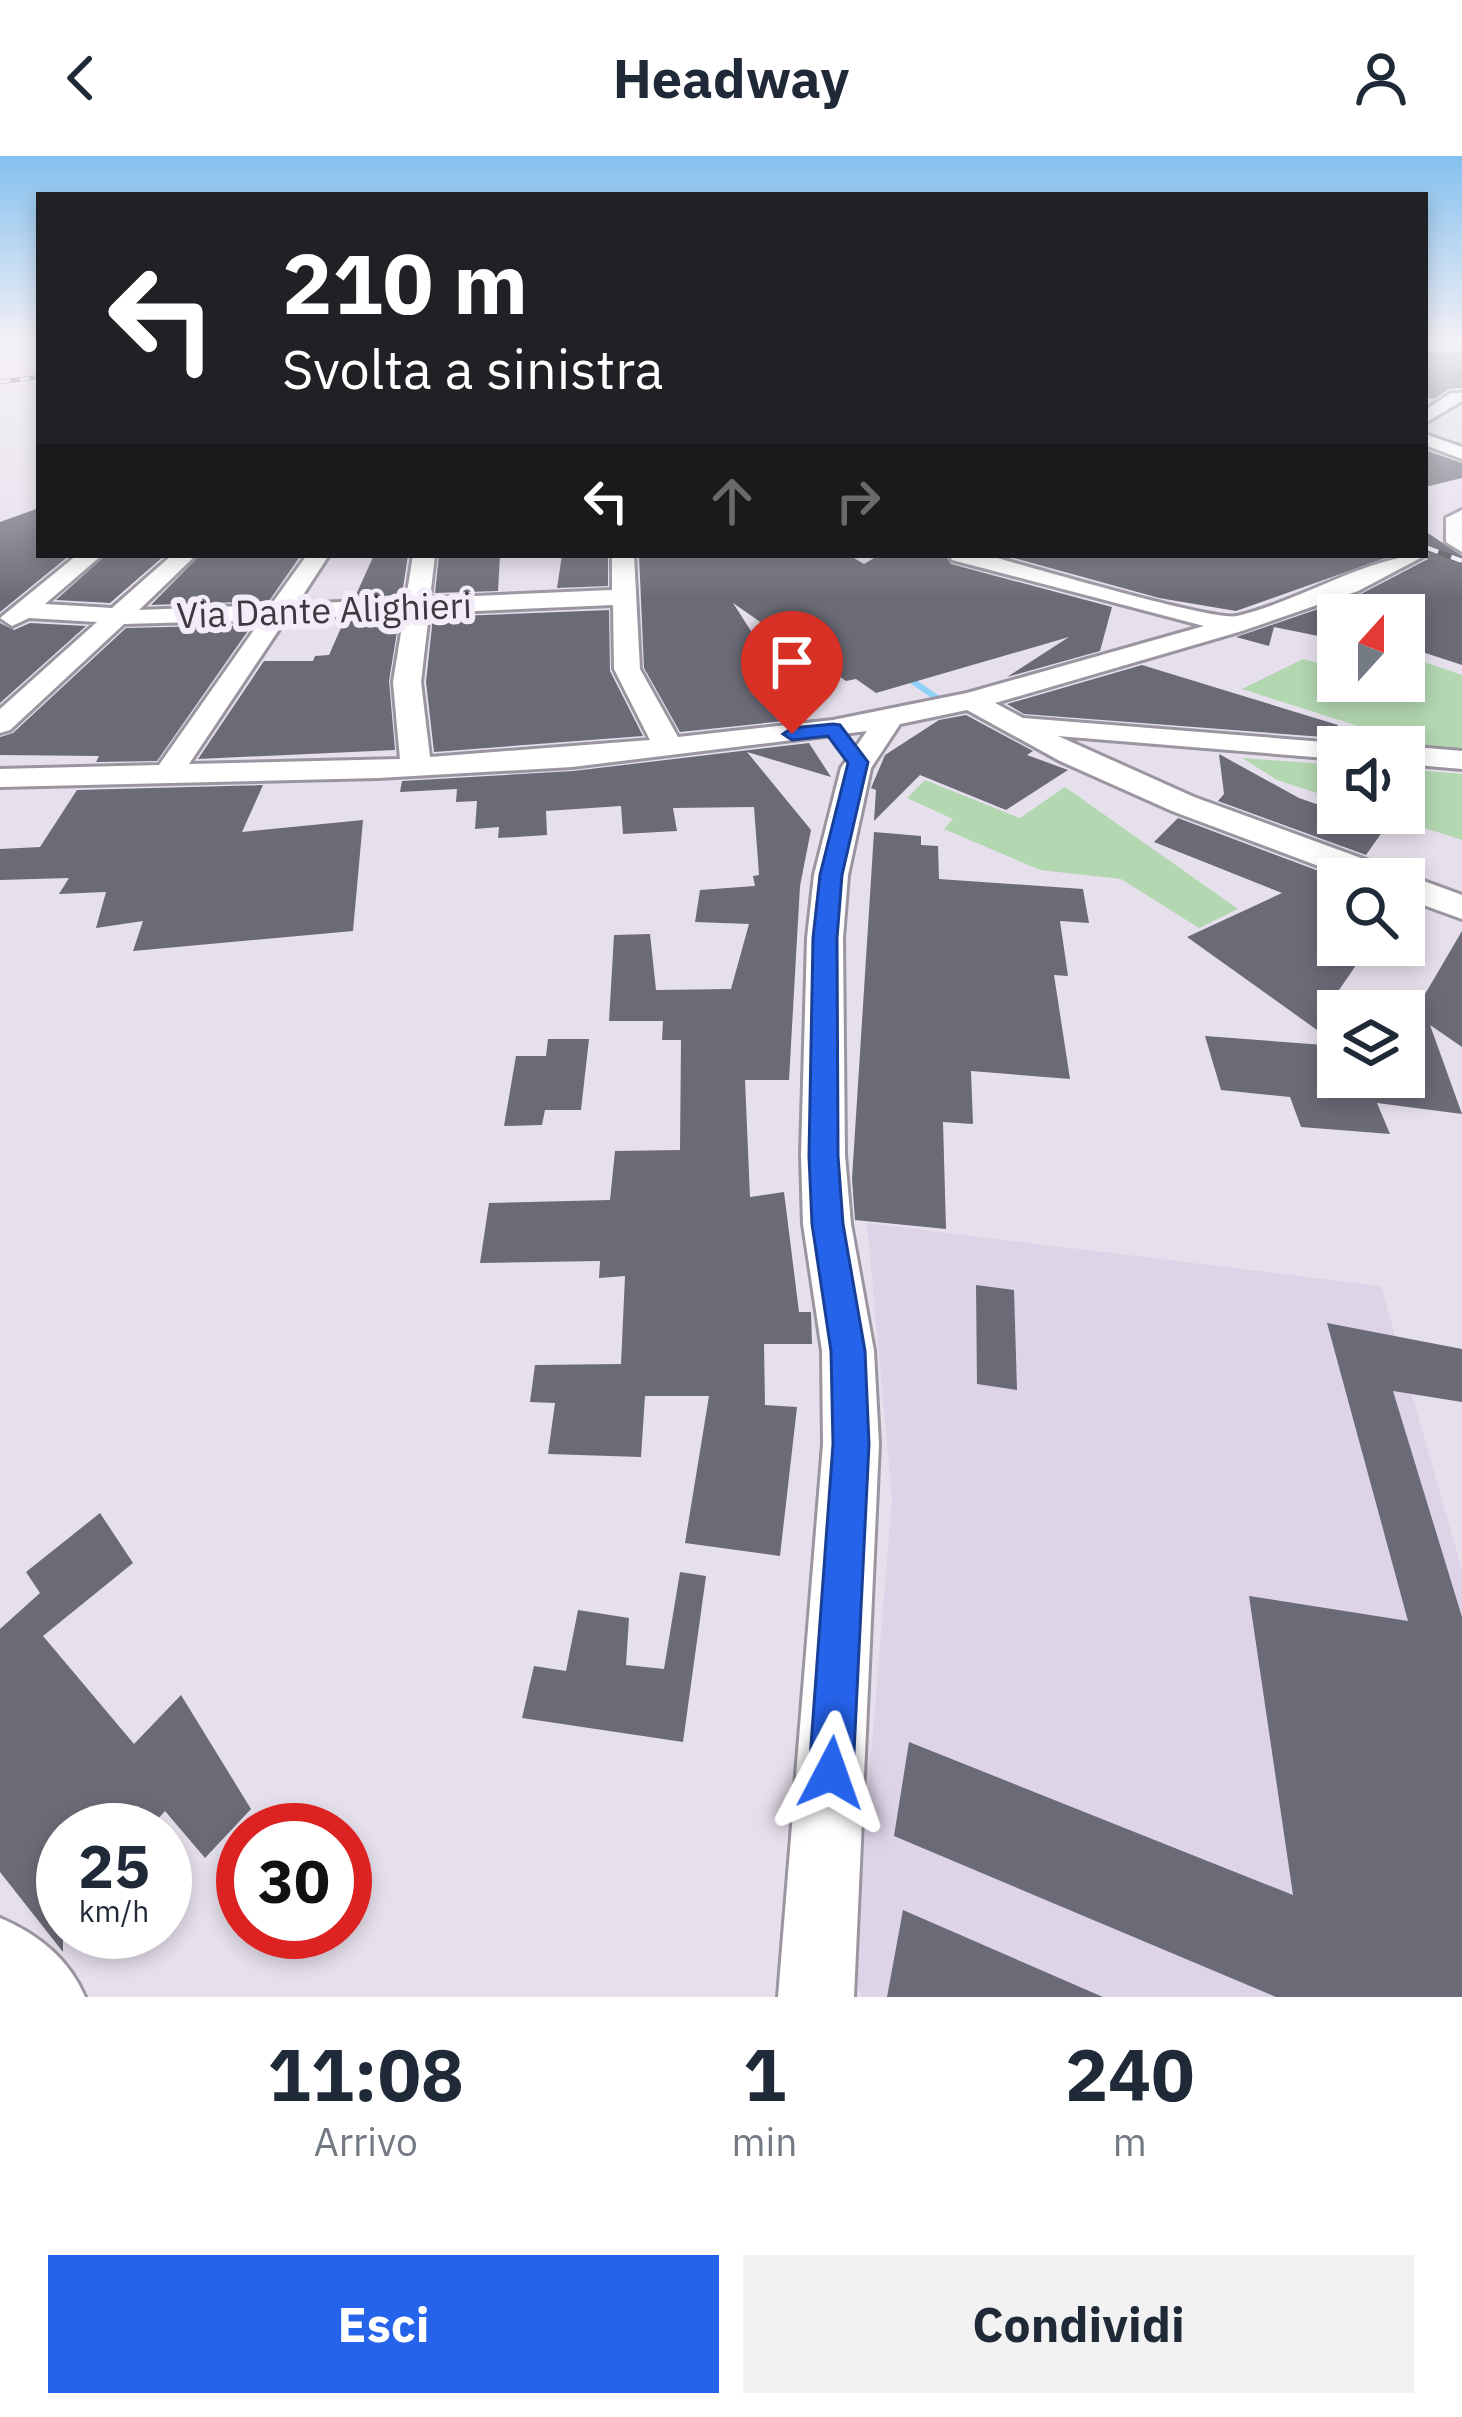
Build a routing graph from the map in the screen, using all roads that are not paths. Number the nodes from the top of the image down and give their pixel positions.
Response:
1 (1428, 440) edge
2 (1462, 453) edge
3 (1456, 527) edge
4 (1428, 549) edge
5 (87, 558) edge
6 (180, 558) edge
7 (316, 558) edge
8 (424, 558) edge
9 (623, 558) edge
10 (972, 558) edge
11 (1409, 558) edge
12 (625, 597) junction
13 (420, 607) junction
14 (23, 610) junction
15 (284, 611) junction
16 (112, 616) junction
17 (1233, 626) junction
18 (0, 628) edge
19 (971, 701) junction
20 (1016, 723) junction
21 (0, 724) edge
22 (860, 737) junction
23 (1317, 748) edge
24 (668, 749) junction
25 (1425, 757) edge
26 (1462, 760) edge
27 (416, 767) junction
28 (167, 775) junction
29 (0, 778) edge
30 (1328, 858) edge
31 (1425, 894) edge
32 (1462, 908) edge
33 (0, 1956) edge
34 (46, 1997) edge
35 (816, 1997) edge

1 - 2 street
3 - 4 street
5 - 14 street
6 - 16 street
7 - 15 street
8 - 13 street
9 - 12 street
10 - 17 street
11 - 17 street
12 - 13 street, Via Dante Alighieri
12 - 24 street
13 - 15 street, Via Dante Alighieri
13 - 27 street
14 - 16 street, Via Dante Alighieri
14 - 18 street
15 - 16 street, Via Dante Alighieri
15 - 28 street
16 - 21 street
17 - 19 street
19 - 20 street
19 - 22 street
20 - 23 street
20 - 30 street
22 - 24 street
22 - 35 street
24 - 27 street
25 - 26 street
27 - 28 street
28 - 29 street
31 - 32 street
33 - 34 street

